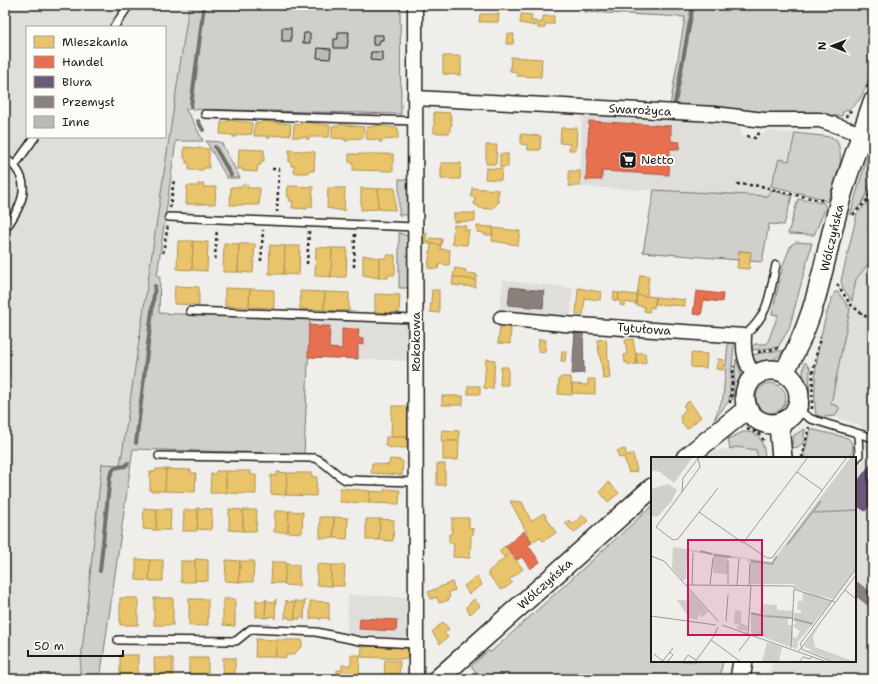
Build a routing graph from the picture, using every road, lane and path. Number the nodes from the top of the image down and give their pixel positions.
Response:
1 (129, 5) edge
2 (415, 5) edge
3 (115, 26) edge
4 (416, 98) junction
5 (873, 102) edge
6 (205, 114) dead end
7 (415, 121) junction
8 (862, 134) junction
9 (34, 138) edge
10 (5, 158) edge
11 (15, 165) junction
12 (272, 169) dead end
13 (737, 184) dead end
14 (873, 193) edge
15 (868, 199) dead end
16 (827, 205) dead end
17 (169, 217) dead end
18 (217, 219) junction
19 (264, 220) junction
20 (276, 221) junction
21 (310, 222) junction
22 (355, 224) junction
23 (416, 227) junction
24 (5, 229) edge
25 (215, 259) dead end
26 (262, 261) dead end
27 (307, 264) dead end
28 (776, 265) dead end
29 (354, 267) dead end
30 (837, 284) dead end
31 (190, 311) dead end
32 (500, 318) dead end
33 (416, 319) junction
34 (873, 322) edge
35 (744, 336) junction
36 (734, 363) dead end
37 (784, 372) junction
38 (755, 377) junction
39 (726, 409) dead end
40 (747, 410) junction
41 (797, 410) junction
42 (779, 425) junction
43 (809, 426) dead end
44 (741, 430) dead end
45 (858, 434) junction
46 (873, 438) edge
47 (766, 447) dead end
48 (159, 456) dead end
49 (687, 457) edge
50 (782, 457) edge
51 (802, 457) edge
52 (856, 459) edge
53 (416, 482) junction
54 (651, 489) edge
55 (118, 640) dead end
56 (415, 644) junction
57 (744, 662) edge
58 (416, 679) edge
59 (438, 679) edge
60 (740, 679) edge

1 - 3 lane
2 - 4 street, Rokokowa
4 - 7 street, Rokokowa
4 - 8 street, Swarożyca
5 - 8 main road, Wólczyńska
6 - 7 lane
7 - 23 street, Rokokowa
8 - 37 main road, Wólczyńska
9 - 11 lane
10 - 11 lane
11 - 24 lane
12 - 20 path
13 - 16 path
14 - 15 path
17 - 18 lane
18 - 19 lane
18 - 25 path
19 - 20 lane
19 - 26 path
20 - 21 lane
21 - 22 lane
21 - 27 path
22 - 23 lane
22 - 29 path
23 - 33 street, Rokokowa
28 - 35 lane
30 - 34 path
31 - 33 lane
32 - 35 street, Tytułowa
33 - 53 street, Rokokowa
35 - 38 street
36 - 39 path
37 - 38 main road
37 - 41 main road
38 - 40 main road
40 - 42 main road
40 - 49 main road
41 - 42 main road
41 - 45 lane
42 - 50 main road
43 - 51 path
44 - 47 path
45 - 46 lane
45 - 52 lane
48 - 53 lane
53 - 56 street, Rokokowa
54 - 59 main road, Wólczyńska
55 - 56 lane
56 - 58 street, Rokokowa
57 - 60 main road

